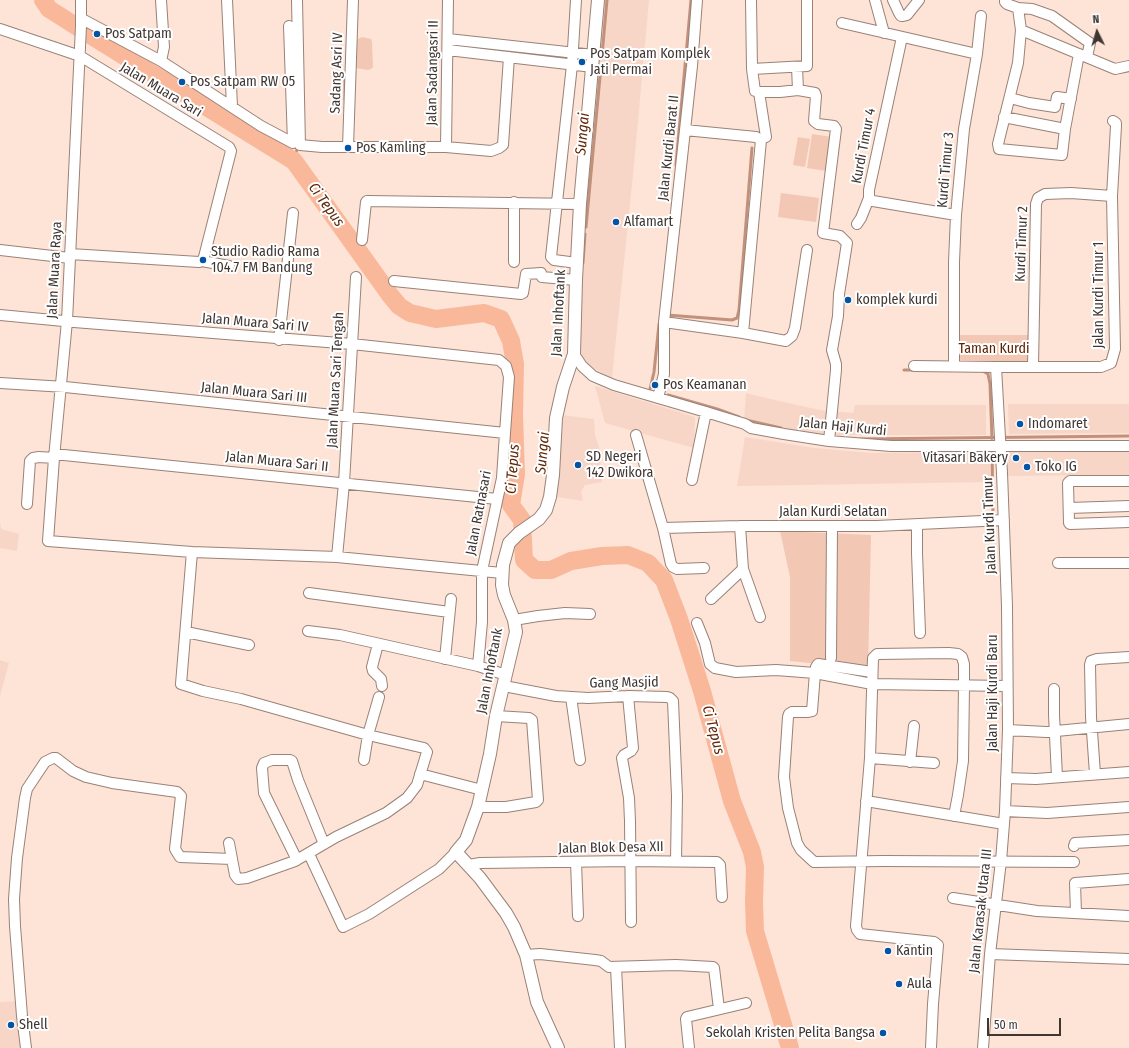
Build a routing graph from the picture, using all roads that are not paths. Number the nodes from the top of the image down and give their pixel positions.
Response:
1 (81, 0) edge
2 (161, 0) edge
3 (227, 0) edge
4 (297, 0) edge
5 (353, 0) edge
6 (448, 0) edge
7 (576, 0) edge
8 (598, 0) edge
9 (697, 0) edge
10 (752, 0) edge
11 (807, 0) edge
12 (875, 0) edge
13 (894, 0) edge
14 (919, 0) edge
15 (1004, 0) edge
16 (1018, 8) junction
17 (981, 16) dead end
18 (82, 23) junction
19 (842, 23) dead end
20 (289, 26) dead end
21 (0, 28) edge
22 (1021, 30) junction
23 (884, 33) junction
24 (902, 37) junction
25 (448, 39) junction
26 (448, 50) junction
27 (572, 53) junction
28 (977, 54) junction
29 (1083, 55) junction
30 (80, 56) junction
31 (509, 57) junction
32 (593, 61) junction
33 (161, 62) junction
34 (572, 65) junction
35 (1129, 66) edge
36 (797, 67) junction
37 (752, 69) junction
38 (798, 90) junction
39 (758, 92) junction
40 (1010, 98) junction
41 (1070, 99) junction
42 (232, 106) junction
43 (1004, 117) junction
44 (1113, 121) dead end
45 (1065, 129) junction
46 (685, 130) junction
47 (766, 137) dead end
48 (299, 142) junction
49 (348, 147) junction
50 (446, 147) junction
51 (1112, 196) junction
52 (869, 198) junction
53 (514, 202) junction
54 (558, 204) junction
55 (580, 204) junction
56 (293, 213) dead end
57 (956, 215) junction
58 (857, 224) dead end
59 (362, 240) dead end
60 (0, 250) edge
61 (807, 250) dead end
62 (70, 256) junction
63 (202, 261) junction
64 (514, 262) dead end
65 (577, 263) junction
66 (229, 266) dead end
67 (356, 277) dead end
68 (576, 280) junction
69 (394, 281) dead end
70 (0, 315) edge
71 (67, 321) junction
72 (664, 322) junction
73 (743, 333) junction
74 (279, 340) junction
75 (352, 344) junction
76 (574, 354) junction
77 (506, 366) joint
78 (914, 366) dead end
79 (954, 366) junction
80 (1033, 366) junction
81 (996, 368) junction
82 (0, 383) edge
83 (61, 387) junction
84 (658, 398) junction
85 (706, 412) junction
86 (347, 417) junction
87 (505, 433) junction
88 (636, 435) dead end
89 (829, 438) junction
90 (1001, 441) junction
91 (1129, 446) edge
92 (54, 456) junction
93 (692, 480) dead end
94 (1129, 480) edge
95 (344, 483) junction
96 (497, 499) junction
97 (27, 504) dead end
98 (1129, 506) edge
99 (1068, 508) junction
100 (1004, 520) junction
101 (1129, 522) edge
102 (917, 525) junction
103 (740, 526) junction
104 (832, 527) junction
105 (663, 528) junction
106 (192, 552) junction
107 (337, 557) junction
108 (1058, 563) dead end
109 (1129, 563) edge
110 (704, 568) dead end
111 (743, 568) junction
112 (493, 572) junction
113 (309, 593) dead end
114 (451, 599) dead end
115 (711, 599) dead end
116 (1006, 609) joint
117 (449, 612) junction
118 (590, 614) dead end
119 (760, 617) dead end
120 (514, 620) junction
121 (697, 623) dead end
122 (308, 631) dead end
123 (186, 632) junction
124 (920, 633) dead end
125 (378, 644) junction
126 (249, 645) dead end
127 (1129, 657) edge
128 (445, 658) junction
129 (831, 658) dead end
130 (478, 666) junction
131 (872, 672) junction
132 (815, 673) junction
133 (502, 677) junction
134 (872, 684) junction
135 (382, 686) dead end
136 (964, 686) junction
137 (1007, 686) junction
138 (1054, 689) dead end
139 (628, 696) junction
140 (379, 697) dead end
141 (572, 697) junction
142 (496, 716) junction
143 (1129, 724) edge
144 (914, 726) dead end
145 (1092, 728) junction
146 (1008, 730) junction
147 (1056, 732) junction
148 (368, 735) junction
149 (870, 758) junction
150 (364, 760) dead end
151 (580, 760) dead end
152 (910, 762) junction
153 (934, 763) dead end
154 (1129, 772) edge
155 (420, 774) junction
156 (1095, 774) junction
157 (1058, 777) junction
158 (1006, 778) junction
159 (482, 790) junction
160 (866, 801) junction
161 (478, 806) junction
162 (1129, 807) edge
163 (1005, 811) junction
164 (954, 816) junction
165 (1004, 824) junction
166 (1129, 840) edge
167 (229, 843) dead end
168 (324, 844) junction
169 (1074, 846) dead end
170 (456, 852) junction
171 (309, 854) junction
172 (232, 859) junction
173 (297, 860) junction
174 (630, 861) junction
175 (676, 861) junction
176 (862, 861) junction
177 (1001, 861) junction
178 (576, 862) junction
179 (1074, 862) dead end
180 (469, 865) junction
181 (1129, 879) edge
182 (722, 897) dead end
183 (953, 898) dead end
184 (995, 905) junction
185 (1076, 913) junction
186 (578, 916) dead end
187 (1129, 916) edge
188 (631, 922) dead end
189 (990, 954) junction
190 (526, 955) junction
191 (1129, 959) edge
192 (616, 967) junction
193 (746, 1003) dead end
194 (719, 1009) junction
195 (26, 1048) edge
196 (558, 1048) edge
197 (620, 1048) edge
198 (689, 1048) edge
199 (931, 1048) edge
200 (983, 1048) edge

1 - 18 street, Jalan Muara Raya
2 - 33 street
3 - 42 street
4 - 48 street
5 - 49 street, Sadang Asri IV
6 - 25 street, Jalan Sadangasri II
7 - 27 street
8 - 32 main road, Jalan Inhoftank
9 - 46 street, Jalan Kurdi Barat II
10 - 37 street
11 - 36 street
12 - 23 street
13 - 14 street
15 - 16 street
16 - 22 street
16 - 29 street
17 - 28 street, Kurdi Timur 3
18 - 30 street, Jalan Muara Raya
18 - 33 street
19 - 23 street
20 - 48 street
21 - 30 street, Jalan Muara Sari
22 - 29 street
22 - 40 street
23 - 24 street
24 - 28 street
24 - 52 street, Kurdi Timur 4
25 - 26 street, Jalan Sadangasri II
25 - 27 street
26 - 31 street
26 - 50 street, Jalan Sadangasri II
27 - 32 street
27 - 34 street
28 - 57 street, Kurdi Timur 3
29 - 35 street
29 - 41 street
30 - 62 street, Jalan Muara Raya
30 - 63 street, Jalan Muara Sari
31 - 34 street
31 - 50 street
32 - 34 street
32 - 55 main road, Jalan Inhoftank
33 - 42 street
34 - 54 street
36 - 37 street
36 - 38 street
37 - 39 street
38 - 39 street
38 - 89 street
39 - 47 street
40 - 41 street
40 - 43 street
41 - 45 street
42 - 48 street
43 - 45 street
43 - 45 street
44 - 51 street
46 - 72 street, Jalan Kurdi Barat II
46 - 73 street
48 - 49 street
49 - 50 street
51 - 80 street, Kurdi Timur 2
51 - 80 street, Jalan Kurdi Timur 1
52 - 57 street, Kurdi Timur 4
52 - 58 street
53 - 54 street
53 - 59 street
53 - 64 street
54 - 55 street
54 - 65 street
55 - 65 main road, Jalan Inhoftank
56 - 74 street
57 - 79 street, Kurdi Timur 3
60 - 62 street
61 - 73 street
62 - 63 street
62 - 71 street, Jalan Muara Raya
63 - 66 street
65 - 68 main road, Jalan Inhoftank
67 - 75 street, Jalan Muara Sari Tengah
68 - 69 street
68 - 76 main road, Jalan Inhoftank
70 - 71 street, Jalan Muara Sari IV
71 - 74 street, Jalan Muara Sari IV
71 - 83 street, Jalan Muara Raya
72 - 73 street
72 - 84 street, Jalan Kurdi Barat II
74 - 75 street, Jalan Muara Sari IV
75 - 77 street, Jalan Muara Sari IV
75 - 86 street, Jalan Muara Sari Tengah
76 - 84 street, Jalan Haji Kurdi
76 - 112 main road, Jalan Inhoftank
77 - 87 street, Jalan Ratnasari
78 - 79 street, Jalan Kurdi Timur 1
79 - 81 street, Jalan Kurdi Timur 1
80 - 81 street, Jalan Kurdi Timur 1
81 - 90 street, Jalan Kurdi Timur
82 - 83 street, Jalan Muara Sari III
83 - 86 street, Jalan Muara Sari III
83 - 92 street, Jalan Muara Raya
84 - 85 street, Jalan Haji Kurdi
85 - 89 street, Jalan Haji Kurdi
85 - 93 street
86 - 87 street, Jalan Muara Sari III
86 - 95 street, Jalan Muara Sari Tengah
87 - 96 street, Jalan Ratnasari
88 - 105 street
89 - 90 street, Jalan Haji Kurdi
90 - 91 street, Jalan Haji Kurdi
90 - 100 street, Jalan Kurdi Timur
92 - 95 street, Jalan Muara Sari II
92 - 97 street, Jalan Muara Sari II
92 - 106 street, Jalan Muara Raya
94 - 99 street
95 - 96 street, Jalan Muara Sari II
95 - 107 street, Jalan Muara Sari Tengah
96 - 112 street, Jalan Ratnasari
98 - 99 street
99 - 101 street
100 - 102 street, Jalan Kurdi Selatan
100 - 116 street, Jalan Kurdi Timur
102 - 104 street, Jalan Kurdi Selatan
102 - 124 street
103 - 104 street, Jalan Kurdi Selatan
103 - 105 street, Jalan Kurdi Selatan
103 - 111 street
104 - 129 street
105 - 110 street
106 - 107 street
106 - 123 street
107 - 112 street
108 - 109 street
111 - 115 street
111 - 119 street
112 - 120 main road, Jalan Inhoftank
112 - 130 street, Jalan Ratnasari
113 - 117 street
114 - 117 street
116 - 137 street, Jalan Haji Kurdi Baru
117 - 128 street
118 - 120 street
120 - 133 main road, Jalan Inhoftank
121 - 132 street
122 - 125 street, Gang Masjid
123 - 126 street
123 - 148 street
125 - 128 street, Gang Masjid
125 - 135 street
127 - 145 street
128 - 130 street, Gang Masjid
130 - 133 street, Gang Masjid
131 - 132 street
131 - 134 street
131 - 136 street
132 - 134 street
132 - 176 street
133 - 141 street, Gang Masjid
133 - 142 main road, Jalan Inhoftank
134 - 136 street
134 - 149 street
136 - 137 street
136 - 164 street
137 - 146 street, Jalan Haji Kurdi Baru
138 - 147 street
139 - 141 street, Gang Masjid
139 - 174 street
139 - 175 street, Gang Masjid
140 - 148 street
141 - 151 street
142 - 159 main road, Jalan Inhoftank
142 - 161 street
143 - 145 street
144 - 152 street
145 - 147 street
145 - 156 street
146 - 147 street
146 - 158 street, Jalan Haji Kurdi Baru
147 - 157 street
148 - 150 street
148 - 155 street
149 - 152 street
149 - 160 street
152 - 153 street
154 - 156 street
155 - 159 street
155 - 168 street
156 - 157 street
157 - 158 street
158 - 163 street, Jalan Karasak Utara III
159 - 161 main road, Jalan Inhoftank
160 - 164 street
160 - 176 street
161 - 170 main road, Jalan Inhoftank
162 - 163 street
163 - 165 street, Jalan Karasak Utara III
164 - 165 street
165 - 177 street, Jalan Karasak Utara III
166 - 169 street
167 - 172 street
168 - 171 street
168 - 173 street
170 - 171 street
170 - 180 main road
171 - 173 street
172 - 173 street
172 - 195 street
174 - 175 street, Jalan Blok Desa XII
174 - 178 street, Jalan Blok Desa XII
174 - 188 street
175 - 182 street, Jalan Blok Desa XII
176 - 177 street
176 - 199 street
177 - 179 street
177 - 184 street, Jalan Karasak Utara III
178 - 180 street, Jalan Blok Desa XII
178 - 186 street
180 - 190 main road
181 - 185 street
183 - 184 street
184 - 185 street
184 - 189 street, Jalan Karasak Utara III
185 - 187 street
189 - 191 street
189 - 200 street, Jalan Karasak Utara III
190 - 192 street
190 - 196 main road
192 - 194 street
192 - 197 street
193 - 194 street
194 - 198 street

